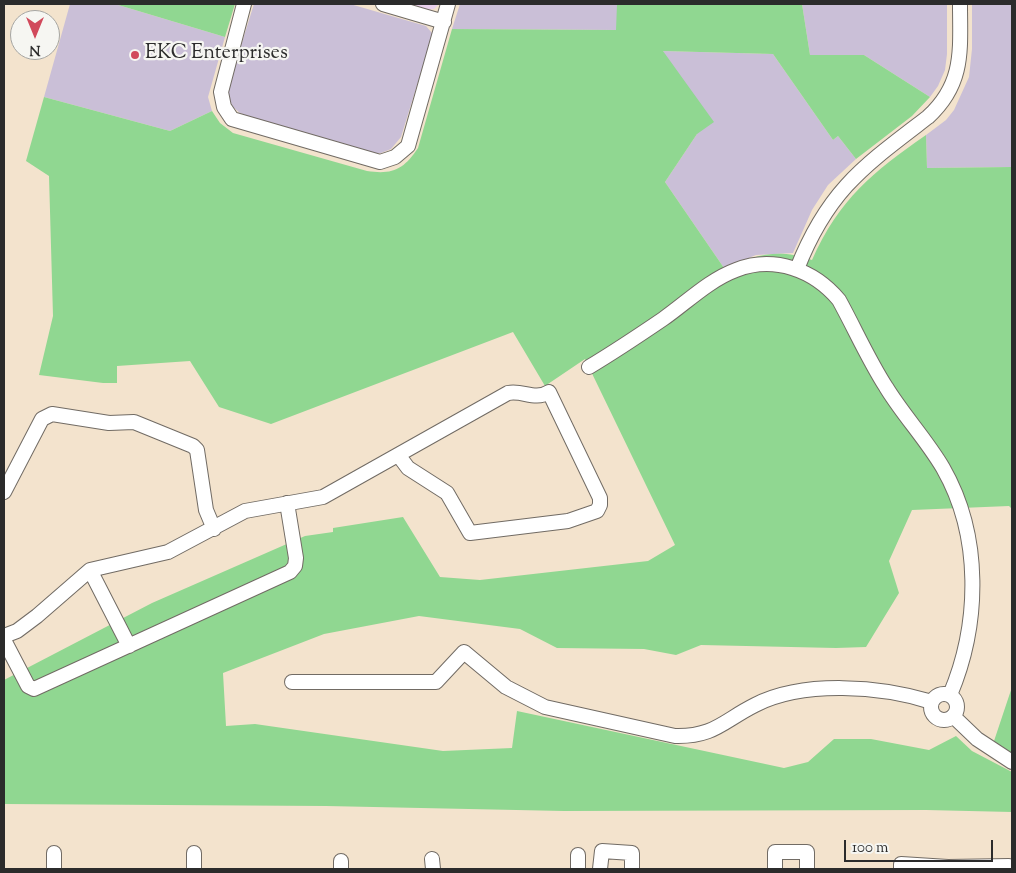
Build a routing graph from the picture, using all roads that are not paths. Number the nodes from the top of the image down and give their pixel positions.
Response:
1 (244, 4) edge
2 (383, 4) edge
3 (448, 4) edge
4 (960, 4) edge
5 (444, 22) junction
6 (798, 269) junction
7 (588, 368) dead end
8 (399, 456) junction
9 (4, 492) edge
10 (287, 503) junction
11 (214, 529) junction
12 (90, 570) junction
13 (4, 636) edge
14 (4, 640) edge
15 (129, 646) junction
16 (292, 682) dead end
17 (950, 695) junction
18 (932, 702) junction
19 (953, 716) junction
20 (1012, 762) edge
21 (54, 852) dead end
22 (194, 853) dead end
23 (54, 869) edge
24 (194, 869) edge
25 (600, 869) edge
26 (632, 869) edge
27 (774, 869) edge
28 (807, 869) edge
29 (901, 869) edge
30 (1009, 869) edge

1 - 5 street
2 - 5 street
3 - 5 street
4 - 6 street
6 - 7 street
6 - 17 street
8 - 8 street
8 - 10 street
9 - 11 street
10 - 11 street
10 - 15 street
11 - 12 street
12 - 13 street
12 - 15 street
14 - 15 street
16 - 18 street
17 - 18 street
17 - 19 street
18 - 19 street
19 - 20 street
21 - 23 street
22 - 24 street
25 - 26 street
27 - 28 street
29 - 30 street

